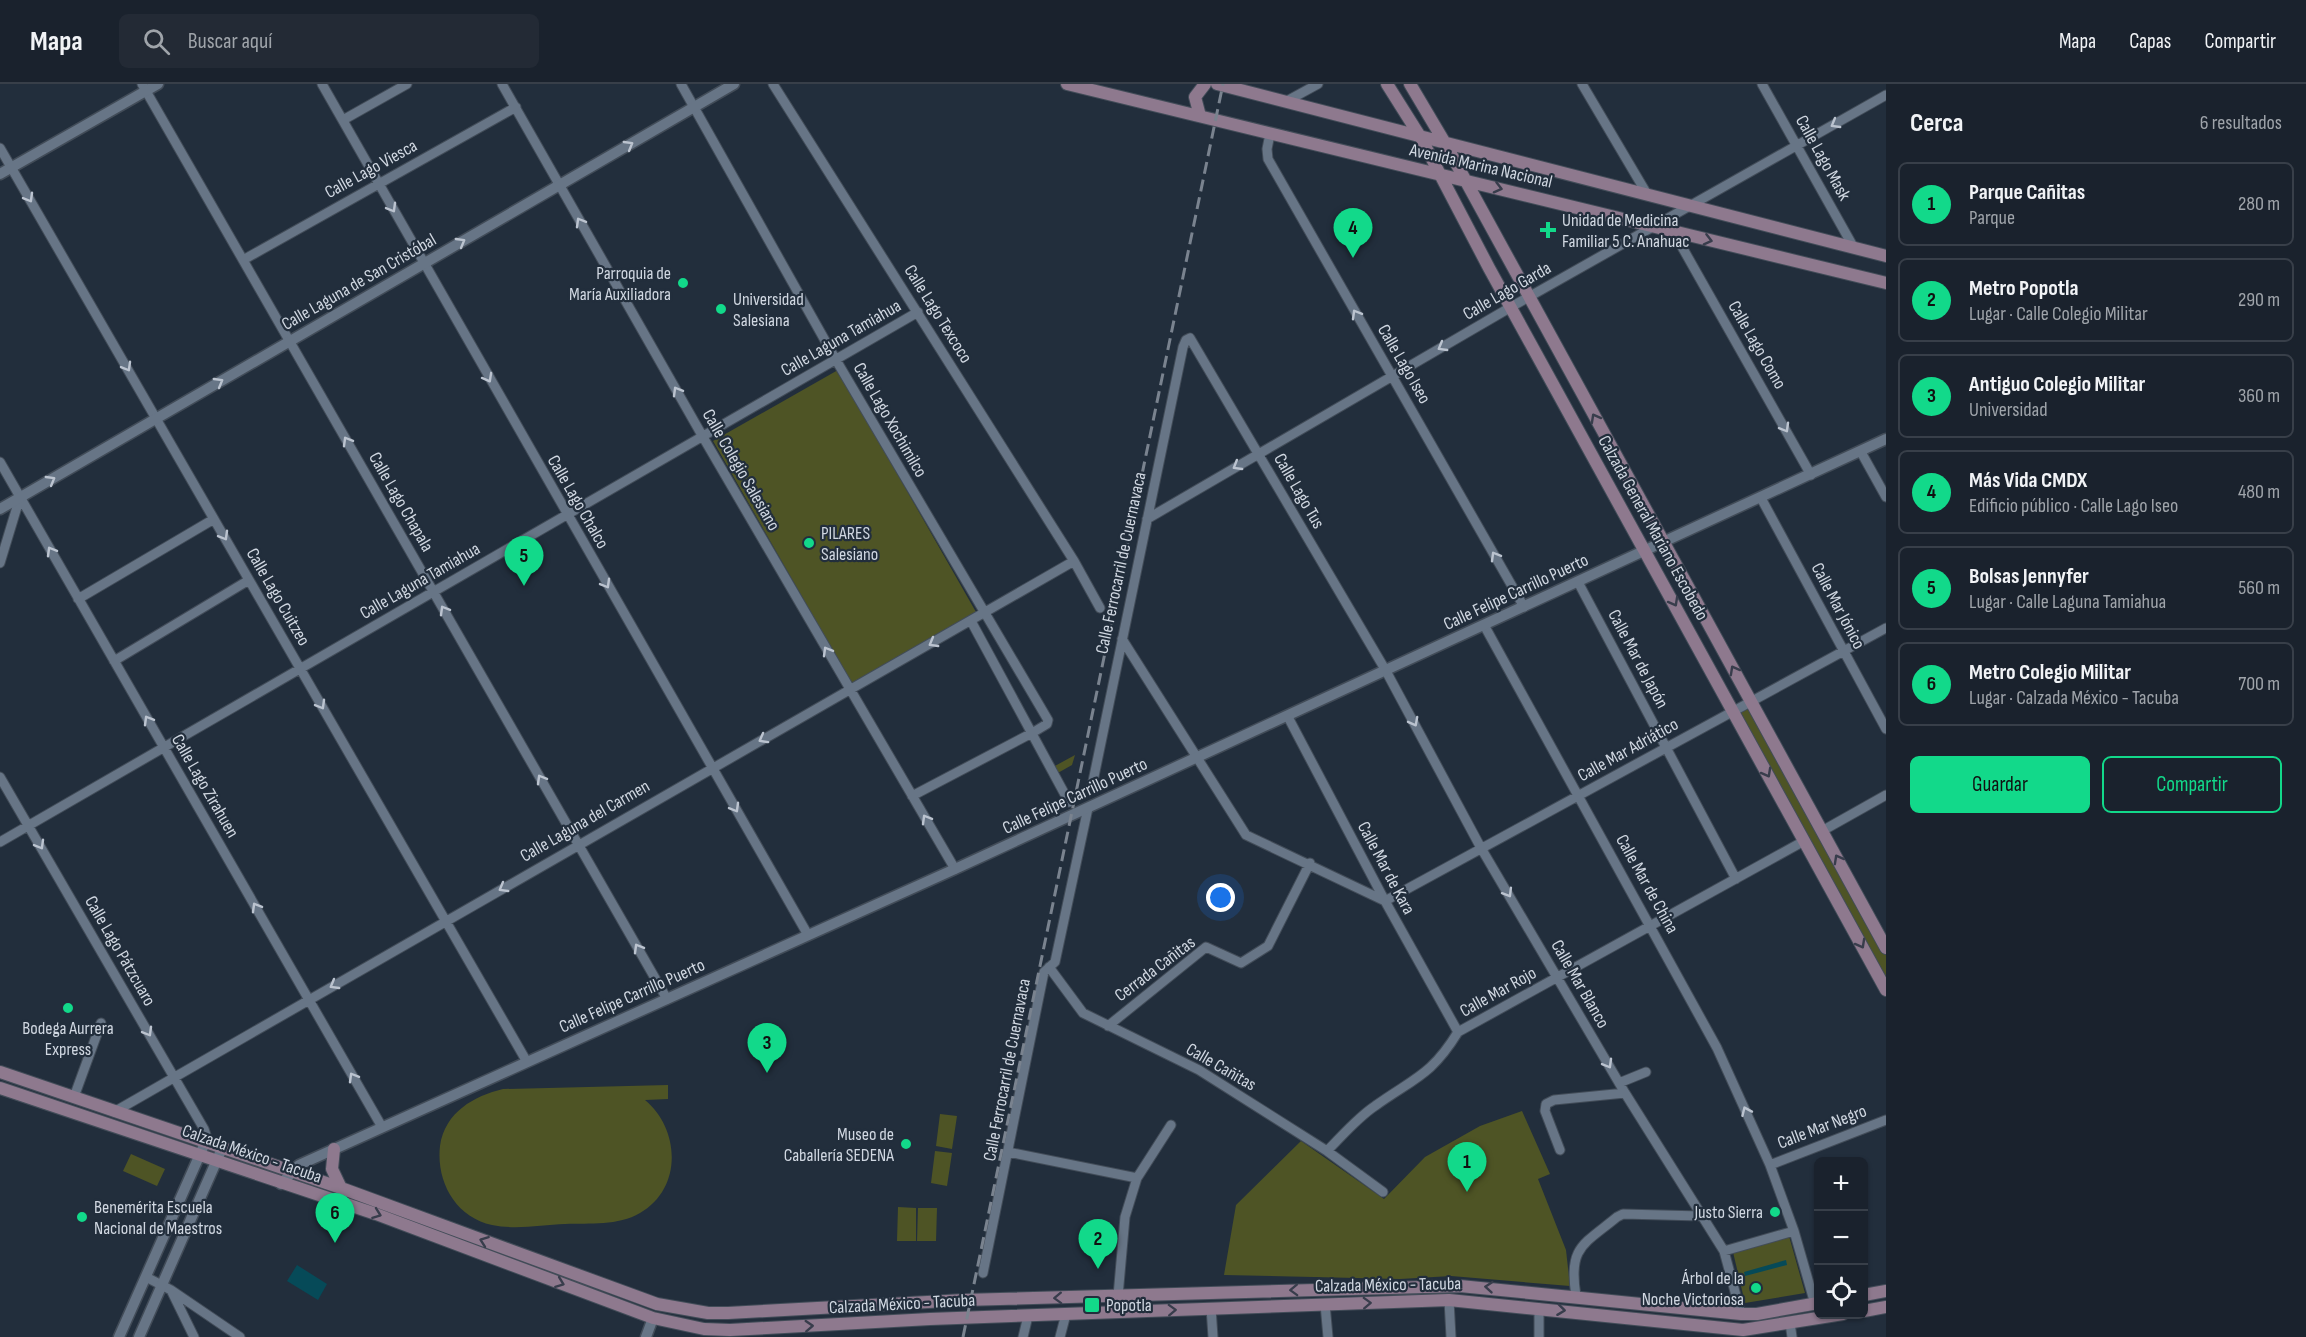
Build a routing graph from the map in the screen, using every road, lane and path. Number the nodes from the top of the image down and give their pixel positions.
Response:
1 (158, 84) edge
2 (322, 84) edge
3 (407, 84) edge
4 (502, 84) edge
5 (681, 84) edge
6 (734, 84) edge
7 (773, 84) edge
8 (1067, 84) edge
9 (1192, 84) edge
10 (1205, 84) edge
11 (1217, 84) edge
12 (1318, 84) edge
13 (1387, 84) edge
14 (1410, 84) edge
15 (1582, 84) edge
16 (1762, 84) edge
17 (144, 87) edge
18 (1886, 95) edge
19 (1285, 102) junction
20 (516, 107) junction
21 (694, 107) junction
22 (1177, 110) junction
23 (1200, 116) junction
24 (343, 120) junction
25 (1270, 134) junction
26 (1421, 138) junction
27 (1445, 143) junction
28 (1798, 146) junction
29 (0, 148) edge
30 (11, 168) junction
31 (0, 174) edge
32 (1441, 175) junction
33 (1465, 179) junction
34 (379, 184) junction
35 (560, 185) junction
36 (1647, 194) junction
37 (1690, 206) junction
38 (1653, 226) junction
39 (1673, 231) junction
40 (1854, 248) junction
41 (1886, 256) edge
42 (243, 260) junction
43 (424, 264) junction
44 (1886, 283) edge
45 (1528, 297) junction
46 (1511, 307) junction
47 (918, 312) junction
48 (290, 341) junction
49 (1183, 347) joint
50 (836, 360) junction
51 (1392, 376) junction
52 (156, 419) junction
53 (702, 437) junction
54 (1886, 439) edge
55 (1861, 452) junction
56 (1258, 453) junction
57 (0, 462) edge
58 (1811, 475) junction
59 (20, 497) junction
60 (1761, 498) junction
61 (1886, 498) edge
62 (0, 509) edge
63 (566, 515) junction
64 (214, 519) junction
65 (1147, 519) junction
66 (1664, 543) junction
67 (1646, 551) junction
68 (1074, 561) junction
69 (0, 562) edge
70 (249, 580) junction
71 (1578, 582) junction
72 (433, 592) junction
73 (78, 599) junction
74 (1524, 607) junction
75 (1100, 608) dead end
76 (984, 614) junction
77 (970, 621) junction
78 (1484, 625) junction
79 (1886, 628) edge
80 (1122, 639) junction
81 (1844, 651) junction
82 (114, 661) junction
83 (300, 669) junction
84 (1386, 671) junction
85 (850, 690) junction
86 (1751, 702) junction
87 (1733, 711) junction
88 (1288, 717) junction
89 (1886, 729) edge
90 (1032, 733) junction
91 (164, 748) junction
92 (1666, 748) junction
93 (1197, 758) junction
94 (712, 768) junction
95 (0, 777) edge
96 (1092, 786) dead end
97 (1886, 795) edge
98 (912, 796) junction
99 (1578, 796) junction
100 (1069, 801) dead end
101 (1089, 808) junction
102 (28, 826) junction
103 (1822, 831) junction
104 (1804, 841) junction
105 (0, 842) edge
106 (578, 844) junction
107 (1481, 848) junction
108 (1310, 863) junction
109 (955, 869) junction
110 (1736, 879) junction
111 (1385, 901) junction
112 (446, 921) junction
113 (1651, 926) junction
114 (808, 935) junction
115 (1886, 948) edge
116 (1049, 967) junction
117 (1558, 977) junction
118 (1886, 990) edge
119 (309, 999) junction
120 (667, 999) junction
121 (100, 1023) dead end
122 (1108, 1026) junction
123 (1458, 1032) junction
124 (527, 1062) junction
125 (0, 1072) edge
126 (1646, 1072) dead end
127 (174, 1076) junction
128 (1619, 1083) junction
129 (0, 1088) edge
130 (1625, 1093) junction
131 (74, 1097) junction
132 (114, 1112) junction
133 (1886, 1120) edge
134 (1171, 1125) dead end
135 (382, 1127) junction
136 (203, 1149) junction
137 (222, 1149) junction
138 (334, 1149) junction
139 (1560, 1150) dead end
140 (1327, 1151) junction
141 (1008, 1152) junction
142 (217, 1161) junction
143 (1770, 1165) junction
144 (290, 1172) junction
145 (1137, 1178) junction
146 (281, 1184) junction
147 (341, 1188) junction
148 (1383, 1192) dead end
149 (1701, 1216) junction
150 (1794, 1230) junction
151 (1724, 1251) junction
152 (983, 1273) dead end
153 (146, 1277) junction
154 (166, 1287) junction
155 (1886, 1291) edge
156 (1814, 1293) edge
157 (1868, 1294) edge
158 (1118, 1296) junction
159 (1576, 1296) junction
160 (1001, 1300) junction
161 (1449, 1300) junction
162 (934, 1302) junction
163 (1814, 1303) edge
164 (657, 1304) junction
165 (1325, 1304) junction
166 (1886, 1307) edge
167 (1211, 1308) junction
168 (1539, 1308) junction
169 (1868, 1310) edge
170 (1066, 1314) junction
171 (1741, 1314) junction
172 (1028, 1316) junction
173 (1001, 1317) junction
174 (653, 1318) junction
175 (930, 1319) junction
176 (1814, 1319) edge
177 (1790, 1323) junction
178 (728, 1334) edge
179 (123, 1336) edge
180 (139, 1337) edge
181 (194, 1337) edge
182 (240, 1337) edge
183 (646, 1337) edge
184 (741, 1337) edge
185 (1023, 1337) edge
186 (1060, 1337) edge
187 (1214, 1337) edge
188 (1328, 1337) edge
189 (1451, 1337) edge
190 (1539, 1337) edge
191 (1792, 1337) edge

1 - 17 street
2 - 24 street, Calle Lago Chalco
3 - 24 street
4 - 20 street, Calle Colegio Salesiano
5 - 21 street, Calle Lago Xochimilco
6 - 21 street, Calle Laguna de San Cristóbal
7 - 47 street, Calle Lago Texcoco
8 - 22 main road, Avenida Marina Nacional
9 - 22 main road
10 - 23 main road
11 - 19 main road, Avenida Marina Nacional
12 - 19 street
13 - 26 main road, Calzada General Mariano Escobedo
14 - 27 main road, Calzada General Mariano Escobedo
15 - 36 street
16 - 28 street, Calle Lago Mask
17 - 30 street
17 - 42 street, Calle Lago Chapala
18 -> 28 street, Calle Lago Garda
19 - 26 main road, Avenida Marina Nacional
20 - 34 street, Calle Lago Viesca
20 - 35 street, Calle Colegio Salesiano
35 -> 21 street, Calle Laguna de San Cristóbal
21 - 50 street, Calle Lago Xochimilco
22 - 23 main road, Avenida Marina Nacional
23 - 25 main road, Avenida Marina Nacional
24 - 34 street, Calle Lago Chalco
25 - 32 main road, Avenida Marina Nacional
51 -> 25 street, Calle Lago Iseo
26 - 27 main road, Avenida Marina Nacional
26 - 32 main road, Calzada General Mariano Escobedo
27 - 33 main road, Calzada General Mariano Escobedo
27 - 36 main road, Avenida Marina Nacional
28 - 37 street, Calle Lago Garda
28 - 40 street, Calle Lago Mask
29 - 30 street, Calle Lago Cuitzeo
30 - 31 street
30 -> 52 street, Calle Lago Cuitzeo
32 - 33 main road, Avenida Marina Nacional
32 - 46 main road, Calzada General Mariano Escobedo
33 -> 38 main road, Avenida Marina Nacional
33 - 45 main road, Calzada General Mariano Escobedo
34 - 42 street, Calle Lago Viesca
34 -> 43 street, Calle Lago Chalco
43 -> 35 street, Calle Laguna de San Cristóbal
53 -> 35 street, Calle Colegio Salesiano
36 - 37 main road, Avenida Marina Nacional
37 - 38 street, Calle Lago Garda
37 - 40 main road, Avenida Marina Nacional
38 - 39 main road, Avenida Marina Nacional
38 - 45 street, Calle Lago Garda
39 -> 44 main road, Avenida Marina Nacional
39 -> 58 street, Calle Lago Como
40 - 41 main road, Avenida Marina Nacional
42 - 48 street, Calle Lago Chapala
43 - 48 street, Calle Laguna de San Cristóbal
43 -> 63 street, Calle Lago Chalco
45 - 46 street, Calle Lago Garda
66 -> 45 main road, Calzada General Mariano Escobedo
46 -> 51 street, Calle Lago Garda
46 - 67 main road, Calzada General Mariano Escobedo
47 - 50 street, Calle Laguna Tamiahua
47 - 68 street, Calle Lago Texcoco
52 -> 48 street, Calle Laguna de San Cristóbal
72 -> 48 street, Calle Lago Chapala
49 - 56 street, Calle Lago Tus
49 - 65 street, Calle Ferrocarril de Cuernavaca
50 - 53 street, Calle Laguna Tamiahua
50 - 76 street, Calle Lago Xochimilco
51 - 56 street, Calle Lago Garda
74 -> 51 street, Calle Lago Iseo
59 -> 52 street, Calle Laguna de San Cristóbal
52 - 64 street, Calle Lago Cuitzeo
53 - 63 street, Calle Laguna Tamiahua
85 -> 53 street, Calle Colegio Salesiano
54 - 55 street, Calle Felipe Carrillo Puerto
55 - 58 street, Calle Felipe Carrillo Puerto
55 - 61 street
56 -> 65 street, Calle Lago Garda
56 - 84 street, Calle Lago Tus
57 - 59 street, Calle Lago Zirahuen
58 - 60 street, Calle Felipe Carrillo Puerto
59 - 62 street, Calle Laguna de San Cristóbal
59 - 69 street
73 -> 59 street, Calle Lago Zirahuen
60 - 66 street, Calle Felipe Carrillo Puerto
60 - 81 street, Calle Mar Jónico
63 - 72 street, Calle Laguna Tamiahua
63 -> 94 street, Calle Lago Chalco
64 -> 70 street, Calle Lago Cuitzeo
64 - 73 street
65 - 80 street, Calle Ferrocarril de Cuernavaca
66 - 67 street, Calle Felipe Carrillo Puerto
86 -> 66 main road, Calzada General Mariano Escobedo
67 - 71 street, Calle Felipe Carrillo Puerto
67 -> 87 main road, Calzada General Mariano Escobedo
68 - 75 street, Calle Lago Texcoco
68 - 76 street, Calle Laguna del Carmen
70 - 82 street
70 - 83 street, Calle Lago Cuitzeo
71 - 74 street, Calle Felipe Carrillo Puerto
71 - 92 street, Calle Mar de Japón
72 - 83 street, Calle Laguna Tamiahua
106 -> 72 street, Calle Lago Chapala
73 - 82 street, Calle Lago Zirahuen
74 - 78 street, Calle Felipe Carrillo Puerto
76 - 77 street, Calle Laguna del Carmen
76 - 90 street, Calle Lago Xochimilco
77 -> 85 street, Calle Laguna del Carmen
77 - 90 street
78 - 84 street, Calle Felipe Carrillo Puerto
78 - 99 street, Calle Mar de China
79 - 81 street, Calle Mar Adriático
80 - 93 street
80 - 96 street, Calle Ferrocarril de Cuernavaca
81 - 86 street, Calle Mar Adriático
81 - 89 street, Calle Mar Jónico
91 -> 82 street, Calle Lago Zirahuen
83 - 91 street, Calle Laguna Tamiahua
83 -> 112 street, Calle Lago Cuitzeo
84 - 88 street, Calle Felipe Carrillo Puerto
84 -> 107 street, Calle Mar Blanco
85 -> 94 street, Calle Laguna del Carmen
85 - 98 street, Calle Colegio Salesiano
86 - 87 street, Calle Mar Adriático
86 - 103 main road, Calzada General Mariano Escobedo
87 - 92 street, Calle Mar Adriático
87 -> 104 main road, Calzada General Mariano Escobedo
88 - 93 street, Calle Felipe Carrillo Puerto
88 - 111 street, Calle Mar de Kara
90 - 98 street
90 - 100 street
91 - 102 street, Calle Laguna Tamiahua
119 -> 91 street, Calle Lago Zirahuen
92 - 99 street, Calle Mar Adriático
92 - 110 street, Calle Mar de Japón
93 - 101 street, Calle Felipe Carrillo Puerto
93 - 108 street
94 - 106 street, Calle Laguna del Carmen
94 -> 114 street, Calle Lago Chalco
95 - 102 street, Calle Lago Pátzcuaro
97 - 103 street
109 -> 98 street, Calle Colegio Salesiano
99 - 107 street, Calle Mar Adriático
99 - 113 street, Calle Mar de China
101 - 109 street, Calle Felipe Carrillo Puerto
101 - 116 street, Calle Ferrocarril de Cuernavaca
102 - 105 street, Calle Laguna Tamiahua
102 -> 127 street, Calle Lago Pátzcuaro
115 -> 103 main road, Calzada General Mariano Escobedo
104 - 110 street, Calle Mar Rojo
104 -> 118 main road, Calzada General Mariano Escobedo
106 -> 112 street, Calle Laguna del Carmen
120 -> 106 street, Calle Lago Chapala
107 - 111 street, Calle Mar Adriático
107 -> 117 street, Calle Mar Blanco
108 - 111 street
108 - 122 street, Cerrada Cañitas
109 - 114 street, Calle Felipe Carrillo Puerto
110 - 113 street, Calle Mar Rojo
111 - 123 street, Calle Mar de Kara
112 -> 119 street, Calle Laguna del Carmen
112 - 124 street, Calle Lago Cuitzeo
113 - 117 street, Calle Mar Rojo
143 -> 113 street, Calle Mar de China
114 - 120 street, Calle Felipe Carrillo Puerto
116 - 122 street, Calle Cañitas
116 - 141 street, Calle Ferrocarril de Cuernavaca
117 - 123 street, Calle Mar Rojo
117 -> 128 street, Calle Mar Blanco
119 - 127 street, Calle Laguna del Carmen
135 -> 119 street, Calle Lago Zirahuen
120 - 124 street, Calle Felipe Carrillo Puerto
121 - 131 street
122 - 140 street, Calle Cañitas
123 - 140 street, Calle Mar Rojo
124 - 135 street, Calle Felipe Carrillo Puerto
125 - 131 main road, Calzada México - Tacuba
126 - 128 street
127 - 132 street, Calle Laguna del Carmen
127 - 136 street, Calle Lago Pátzcuaro
128 - 130 street, Calle Mar Blanco
129 - 136 main road, Calzada México - Tacuba
130 - 139 street
130 - 149 street, Calle Mar Blanco
131 - 132 main road, Calzada México - Tacuba
132 - 136 main road, Calzada México - Tacuba
133 - 143 street, Calle Mar Negro
134 - 145 street
135 - 138 street, Calle Felipe Carrillo Puerto
136 - 137 main road, Calzada México - Tacuba
136 - 142 main road, Calzada México - Tacuba
136 - 153 street
137 - 142 street
137 - 144 main road, Calzada México - Tacuba
138 - 144 street, Calle Felipe Carrillo Puerto
138 - 147 main road
140 - 148 street, Calle Cañitas
141 - 145 street
141 - 152 street, Calle Ferrocarril de Cuernavaca
142 - 146 main road, Calzada México - Tacuba
142 - 154 street
143 - 150 street, Calle Mar de China
144 - 146 street, Calle Felipe Carrillo Puerto
144 - 147 main road, Calzada México - Tacuba
145 - 158 street
146 -> 174 main road, Calzada México - Tacuba
164 -> 147 main road, Calzada México - Tacuba
149 - 151 street, Calle Mar Blanco
149 - 159 street
150 - 151 street
150 - 156 street, Calle Mar de China
151 - 171 street, Calle Mar Blanco
153 - 154 street
153 - 179 street
154 - 180 street
154 - 181 street
154 - 182 street
155 - 157 main road
159 -> 158 main road, Calzada México - Tacuba
158 -> 160 main road, Calzada México - Tacuba
159 - 171 main road, Calzada México - Tacuba
160 - 162 main road, Calzada México - Tacuba
160 - 173 main road
165 -> 161 main road, Calzada México - Tacuba
161 - 168 main road, Calzada México - Tacuba
161 - 189 street
162 - 164 main road, Calzada México - Tacuba
162 - 175 main road
163 - 171 main road, Calzada México - Tacuba
164 - 174 main road
165 - 167 main road, Calzada México - Tacuba
165 - 188 street
166 - 169 main road
170 -> 167 main road, Calzada México - Tacuba
167 - 187 street
168 -> 177 main road, Calzada México - Tacuba
168 - 190 street
170 - 172 main road, Calzada México - Tacuba
170 - 186 street
172 - 173 main road, Calzada México - Tacuba
172 - 185 street
173 - 175 main road, Calzada México - Tacuba
174 - 178 main road, Calzada México - Tacuba
174 - 183 street
178 -> 175 main road, Calzada México - Tacuba
176 - 177 main road, Calzada México - Tacuba
177 - 191 street
178 - 184 street

